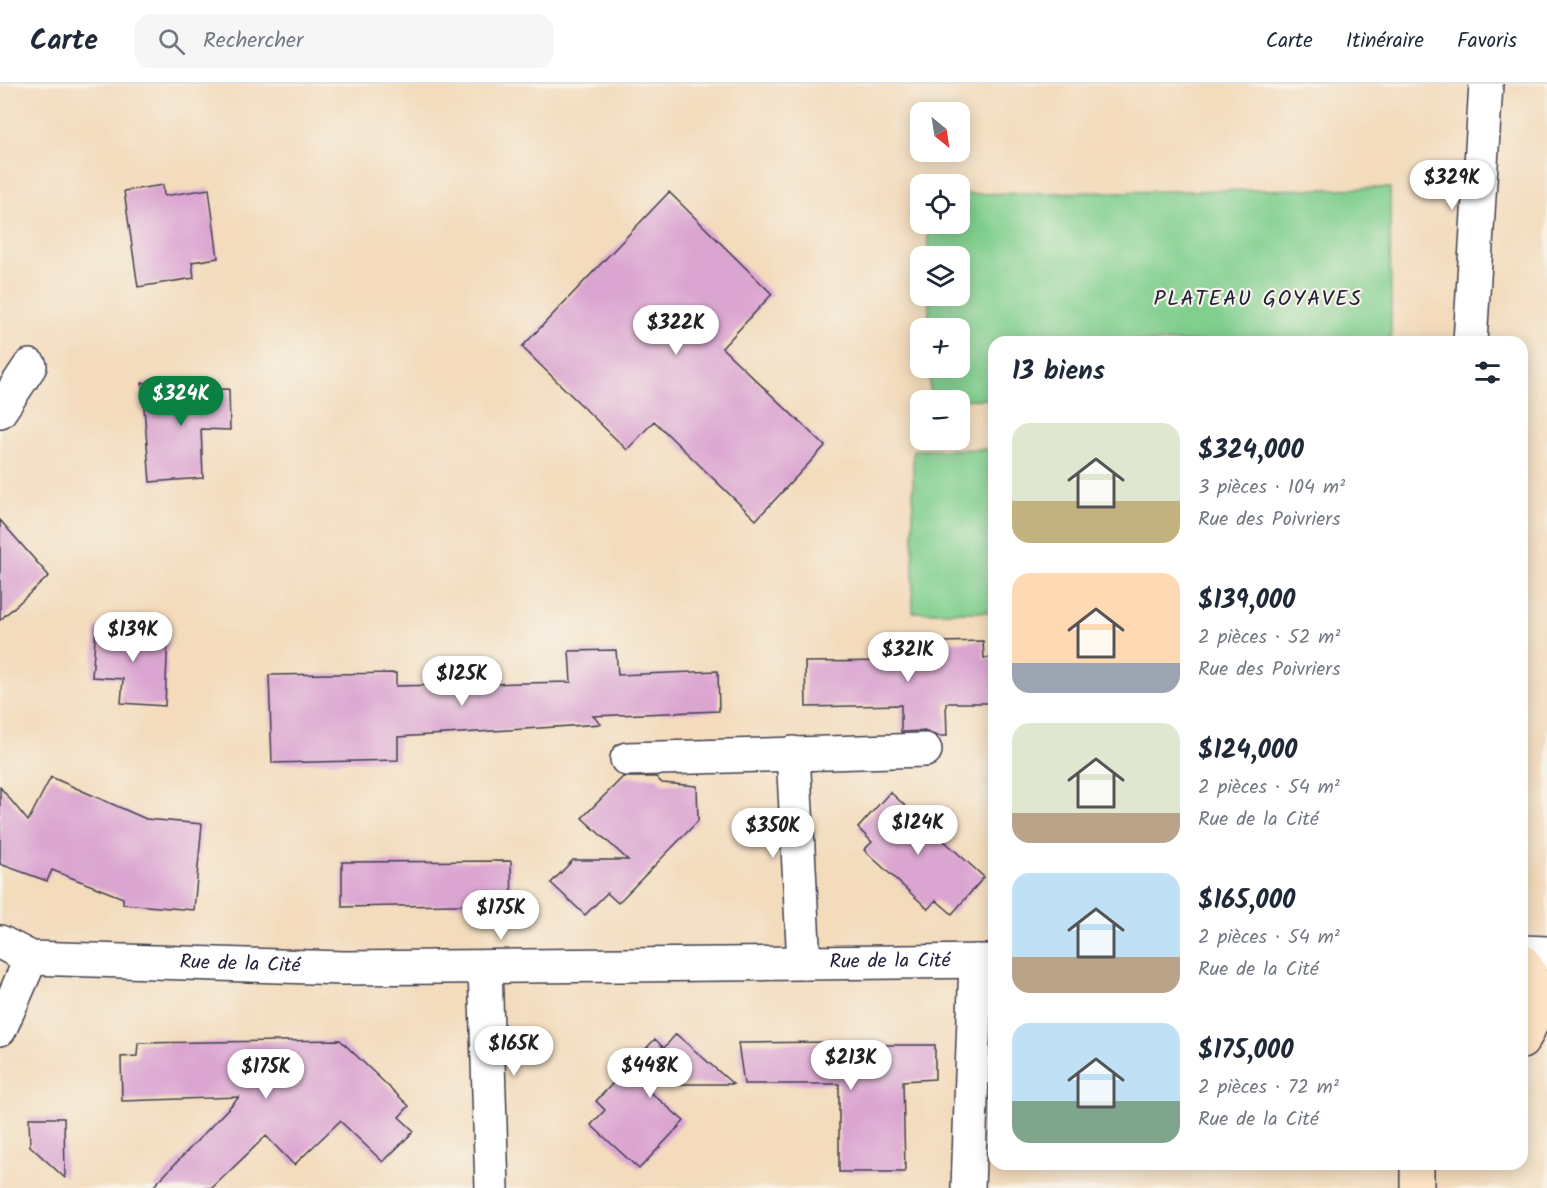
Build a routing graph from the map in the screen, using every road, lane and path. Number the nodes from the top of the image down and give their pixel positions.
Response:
1 (1486, 84) edge
2 (1470, 336) edge
3 (30, 366) dead end
4 (0, 411) edge
5 (925, 750) dead end
6 (793, 753) junction
7 (627, 759) dead end
8 (0, 942) edge
9 (1528, 952) edge
10 (1547, 953) edge
11 (31, 958) junction
12 (985, 961) edge
13 (804, 963) junction
14 (485, 967) junction
15 (1528, 973) edge
16 (0, 1029) edge
17 (1531, 1036) edge
18 (492, 1188) edge
19 (968, 1188) edge

1 - 2 street
3 - 4 street
5 - 6 street
6 - 7 street
6 - 13 street, Rue de la Cité
8 - 11 street, Rue de la Cité
9 - 10 street
11 - 14 street, Rue de la Cité
11 - 16 street
12 - 13 street, Rue de la Cité
12 - 19 street, Rue de la Cité
13 - 14 street, Rue de la Cité
14 - 18 street
15 - 17 street

